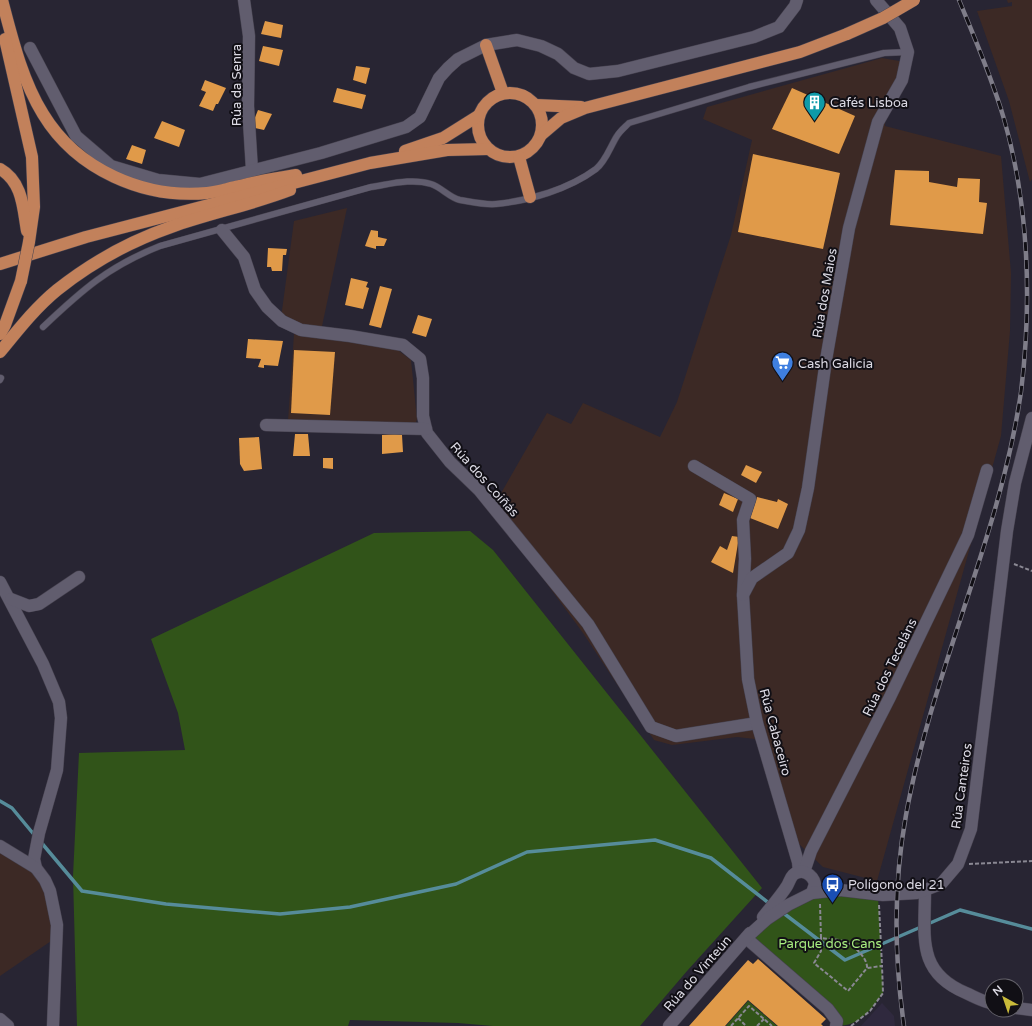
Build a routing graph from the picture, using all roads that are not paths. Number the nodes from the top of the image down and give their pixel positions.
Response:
1 (2, 0) edge
2 (244, 0) edge
3 (797, 0) edge
4 (876, 0) edge
5 (914, 0) edge
6 (0, 20) edge
7 (486, 45) junction
8 (30, 48) dead end
9 (908, 52) junction
10 (503, 93) junction
11 (536, 105) junction
12 (584, 108) junction
13 (478, 116) junction
14 (541, 135) junction
15 (488, 149) junction
16 (519, 157) junction
17 (370, 163) junction
18 (0, 169) edge
19 (252, 170) junction
20 (341, 170) junction
21 (530, 197) junction
22 (222, 230) junction
23 (29, 242) junction
24 (0, 264) edge
25 (43, 327) dead end
26 (0, 334) edge
27 (0, 352) edge
28 (1032, 418) edge
29 (266, 425) dead end
30 (426, 430) junction
31 (694, 466) dead end
32 (987, 470) dead end
33 (79, 577) dead end
34 (0, 582) edge
35 (743, 596) junction
36 (10, 600) junction
37 (756, 723) junction
38 (0, 846) edge
39 (36, 868) junction
40 (802, 872) junction
41 (814, 879) junction
42 (788, 884) junction
43 (840, 890) junction
44 (925, 890) junction
45 (812, 893) junction
46 (800, 898) junction
47 (746, 938) junction
48 (984, 1001) edge
49 (0, 1019) edge
50 (8, 1026) edge
51 (53, 1026) edge
52 (669, 1026) edge
53 (836, 1026) edge

1 - 20 highway
2 - 19 street, Rúa da Senra
3 - 7 street
4 - 9 street
5 - 12 highway, bridge
6 - 23 highway
7 - 10 highway
7 - 19 street
8 - 19 street
9 - 21 lane
9 - 35 street, Rúa dos Maios
10 - 11 highway
10 - 13 highway
11 - 12 highway
11 - 14 highway
12 - 14 highway
13 - 15 highway
13 - 17 highway
14 - 16 highway
15 - 16 highway
15 - 17 highway
16 - 21 highway
17 - 20 highway
18 - 23 highway
20 - 24 highway
20 - 27 highway
21 - 22 lane
22 - 25 lane
22 - 30 street, Rúa dos Coiñás
23 - 26 highway, bridge
28 - 44 street, Rúa Canteiros
29 - 30 street
30 - 37 street, Rúa dos Coiñás
31 - 35 street, Rúa Cabaceiro
32 - 40 street, Rúa dos Teceláns
33 - 36 street
34 - 36 street
35 - 37 street, Rúa Cabaceiro
36 - 39 street
37 - 40 street, Rúa Cabaceiro
38 - 39 street
39 - 51 street
40 - 41 street
40 - 42 street
41 - 43 street
41 - 45 street
42 - 46 street
42 - 47 street
43 - 44 street, Rúa Canteiros
43 - 45 street
44 - 48 street
45 - 46 street
46 - 47 street
47 - 52 street, Rúa do Vinteún
47 - 53 street
49 - 50 street

